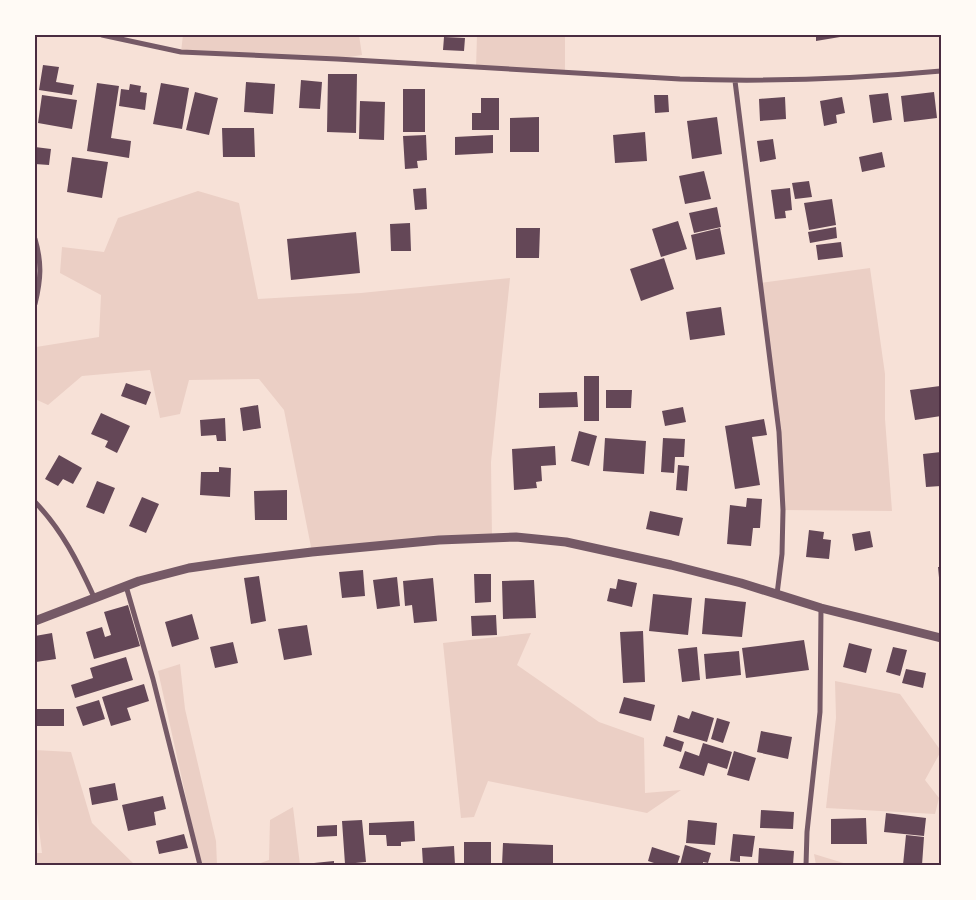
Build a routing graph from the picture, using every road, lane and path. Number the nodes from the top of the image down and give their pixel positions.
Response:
1 (102, 35) edge
2 (941, 71) edge
3 (735, 82) junction
4 (35, 239) edge
5 (35, 304) edge
6 (35, 502) edge
7 (126, 586) junction
8 (777, 594) junction
9 (94, 597) junction
10 (821, 608) junction
11 (35, 621) edge
12 (941, 638) edge
13 (200, 865) edge
14 (806, 865) edge

1 - 3 street
2 - 3 street
3 - 8 street
4 - 5 street
6 - 9 street
7 - 8 street
7 - 9 street
7 - 13 street
8 - 10 street
9 - 11 street
10 - 12 street
10 - 14 street

